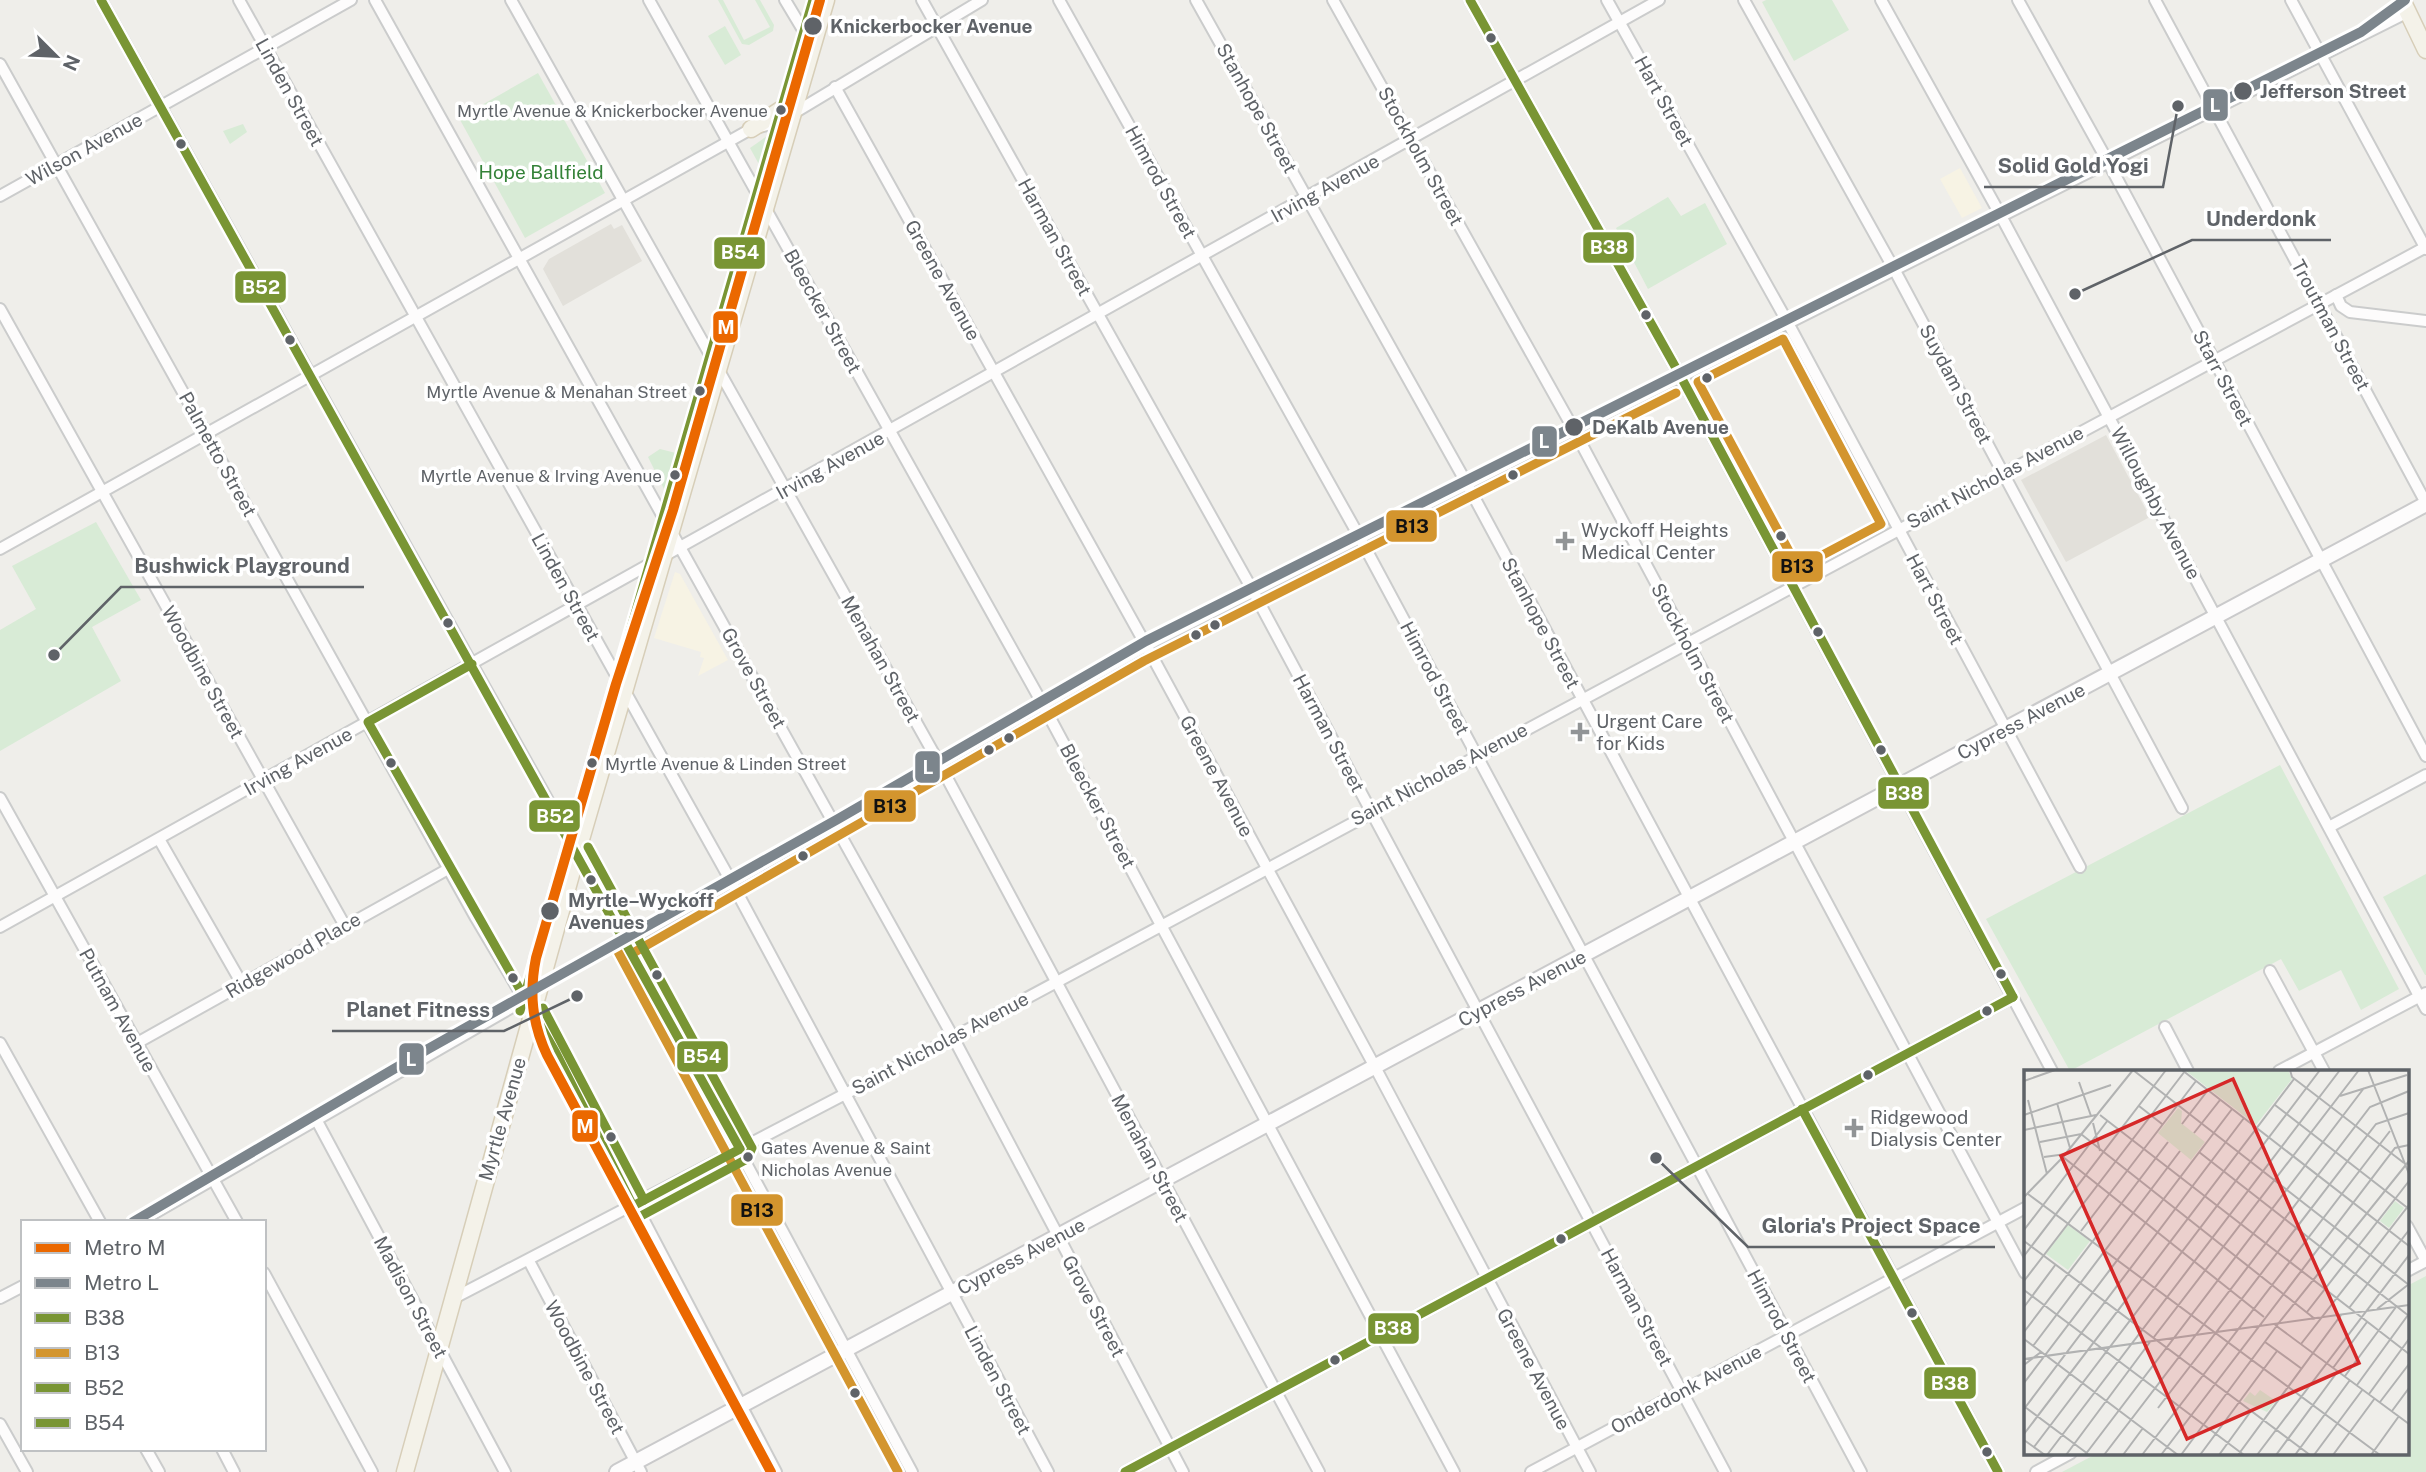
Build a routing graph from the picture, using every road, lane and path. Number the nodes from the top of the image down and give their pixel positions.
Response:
1 (101, 0) edge
2 (239, 0) edge
3 (351, 0) edge
4 (375, 0) edge
5 (511, 0) edge
6 (649, 0) edge
7 (785, 0) edge
8 (826, 0) edge
9 (922, 0) edge
10 (982, 0) edge
11 (1059, 0) edge
12 (1196, 0) edge
13 (1333, 0) edge
14 (1470, 0) edge
15 (1607, 0) edge
16 (1659, 0) edge
17 (1744, 0) edge
18 (1881, 0) edge
19 (2018, 0) edge
20 (2155, 0) edge
21 (2291, 0) edge
22 (2405, 6) edge
23 (1620, 22) junction
24 (937, 25) junction
25 (2425, 43) edge
26 (812, 45) junction
27 (266, 48) junction
28 (2322, 55) junction
29 (0, 64) edge
30 (1515, 81) junction
31 (835, 87) junction
32 (160, 106) junction
33 (794, 106) junction
34 (2215, 108) junction
35 (751, 129) joint
36 (1411, 139) junction
37 (728, 142) junction
38 (2108, 162) junction
39 (56, 165) junction
40 (0, 196) edge
41 (1307, 197) junction
42 (624, 201) junction
43 (765, 207) junction
44 (2001, 216) junction
45 (2426, 248) edge
46 (1203, 256) junction
47 (519, 258) junction
48 (1894, 269) junction
49 (2336, 295) junction
50 (2319, 303) junction
51 (0, 309) edge
52 (1098, 314) junction
53 (415, 317) junction
54 (2426, 321) edge
55 (1788, 323) junction
56 (2214, 360) junction
57 (718, 368) junction
58 (993, 370) junction
59 (311, 375) junction
60 (1681, 377) junction
61 (2109, 416) junction
62 (1574, 430) junction
63 (890, 431) junction
64 (207, 433) junction
65 (2003, 472) junction
66 (1467, 484) junction
67 (786, 489) junction
68 (102, 492) junction
69 (2426, 504) edge
70 (672, 528) junction
71 (1898, 529) junction
72 (1360, 538) junction
73 (681, 547) junction
74 (0, 549) edge
75 (662, 558) junction
76 (2320, 561) junction
77 (1793, 585) junction
78 (1254, 591) junction
79 (577, 606) junction
80 (2216, 617) junction
81 (1688, 642) junction
82 (1147, 645) junction
83 (472, 664) junction
84 (2111, 673) junction
85 (624, 691) junction
86 (1582, 698) junction
87 (1042, 703) junction
88 (368, 722) junction
89 (2005, 729) junction
90 (1477, 754) junction
91 (2426, 756) edge
92 (939, 763) junction
93 (2426, 775) edge
94 (264, 780) junction
95 (1899, 786) junction
96 (0, 798) edge
97 (2182, 808) dead end
98 (1371, 811) junction
99 (835, 823) junction
100 (2329, 827) junction
101 (159, 838) junction
102 (1794, 842) junction
103 (578, 853) junction
104 (1266, 867) junction
105 (2080, 867) dead end
106 (450, 868) junction
107 (732, 883) junction
108 (55, 896) junction
109 (1690, 899) junction
110 (1160, 924) junction
111 (345, 926) junction
112 (0, 927) edge
113 (627, 942) junction
114 (1584, 956) junction
115 (2270, 971) dead end
116 (1056, 981) junction
117 (242, 985) junction
118 (2423, 995) edge
119 (2012, 997) junction
120 (532, 1002) junction
121 (2426, 1009) edge
122 (1480, 1010) junction
123 (2165, 1027) dead end
124 (953, 1037) junction
125 (0, 1043) edge
126 (137, 1044) junction
127 (1907, 1053) junction
128 (2314, 1053) junction
129 (1376, 1067) junction
130 (2051, 1070) edge
131 (2187, 1070) edge
132 (2282, 1070) edge
133 (2323, 1070) edge
134 (846, 1093) junction
135 (1802, 1109) junction
136 (317, 1121) junction
137 (1269, 1124) junction
138 (740, 1149) junction
139 (1697, 1166) junction
140 (214, 1180) junction
141 (1163, 1180) junction
142 (634, 1206) junction
143 (2024, 1209) edge
144 (99, 1220) edge
145 (143, 1220) edge
146 (236, 1220) edge
147 (1591, 1222) junction
148 (1998, 1222) junction
149 (2408, 1228) edge
150 (1057, 1237) junction
151 (529, 1261) junction
152 (2426, 1261) edge
153 (2408, 1270) edge
154 (2024, 1271) edge
155 (266, 1277) edge
156 (1486, 1279) junction
157 (1892, 1279) junction
158 (21, 1287) edge
159 (952, 1293) junction
160 (1, 1294) edge
161 (452, 1299) junction
162 (1381, 1335) junction
163 (1787, 1335) junction
164 (438, 1347) junction
165 (847, 1349) junction
166 (1275, 1391) junction
167 (1682, 1392) junction
168 (740, 1405) junction
169 (0, 1424) edge
170 (1170, 1448) junction
171 (1577, 1448) junction
172 (147, 1451) edge
173 (223, 1451) edge
174 (2069, 1454) edge
175 (638, 1467) edge
176 (27, 1472) edge
177 (159, 1472) edge
178 (234, 1472) edge
179 (372, 1472) edge
180 (405, 1472) edge
181 (505, 1472) edge
182 (617, 1472) edge
183 (776, 1472) edge
184 (912, 1472) edge
185 (1048, 1472) edge
186 (1125, 1472) edge
187 (1183, 1472) edge
188 (1319, 1472) edge
189 (1454, 1472) edge
190 (1531, 1472) edge
191 (1590, 1472) edge
192 (1725, 1472) edge
193 (1861, 1472) edge
194 (1998, 1472) edge
195 (2036, 1472) edge

1 - 32 street
2 - 27 street, Linden Street
3 - 27 street, Wilson Avenue
4 - 47 street, Grove Street
5 - 42 street, Menahan Street
6 - 37 street, Bleecker Street
7 - 26 street
8 - 26 main road, Myrtle Avenue
9 - 24 street, Harman Street
10 - 24 street
11 - 46 street, Himrod Street
12 - 41 street, Stanhope Street
13 - 36 street, Stockholm Street
14 - 30 street
15 - 23 street, Hart Street
16 - 23 street, Irving Avenue
17 - 48 street, Suydam Street
18 - 44 street, Willoughby Avenue
19 - 38 street, Starr Street
20 - 34 street, Troutman Street
21 - 28 street
22 - 25 main road
22 - 28 street
23 - 30 street, Irving Avenue
23 - 55 street, Hart Street
24 - 31 street
24 - 52 street, Harman Street
26 - 33 main road, Myrtle Avenue
27 - 32 street, Wilson Avenue
27 - 53 street, Linden Street
28 - 34 street
28 - 45 street
29 - 39 street, Palmetto Street
30 - 36 street, Irving Avenue
30 - 60 street
31 - 33 street
31 - 58 street, Greene Avenue
32 - 39 street, Wilson Avenue
32 - 59 street
33 - 35 main road
33 - 43 main road, Myrtle Avenue
34 - 38 street
34 - 50 street, Troutman Street
35 - 37 street
36 - 41 street, Irving Avenue
36 - 62 street, Stockholm Street
37 - 42 street
37 - 43 street, Bleecker Street
38 - 44 street
38 - 56 street, Starr Street
39 - 40 street, Wilson Avenue
39 - 64 street, Palmetto Street
41 - 46 street, Irving Avenue
41 - 66 street, Stanhope Street
42 - 47 street
42 - 57 street, Menahan Street
43 - 57 main road, Myrtle Avenue
43 - 63 street, Bleecker Street
44 - 48 street
44 - 61 street, Willoughby Avenue
45 - 49 street, Saint Nicholas Avenue
46 - 52 street, Irving Avenue
46 - 72 street, Himrod Street
47 - 53 street
47 - 70 street, Grove Street
48 - 55 street
48 - 65 street, Suydam Street
49 - 50 street, Saint Nicholas Avenue
49 - 54 street
50 - 56 street, Saint Nicholas Avenue
50 - 69 street, Troutman Street
51 - 68 street, Woodbine Street
52 - 58 street, Irving Avenue
52 - 78 street, Harman Street
53 - 59 street
53 - 79 street, Linden Street
55 - 60 street
55 - 71 street, Hart Street
56 - 61 street, Saint Nicholas Avenue
56 - 76 street, Starr Street
57 - 67 street, Menahan Street
57 - 70 main road, Myrtle Avenue
58 - 63 street, Irving Avenue
58 - 82 street, Greene Avenue
59 - 64 street
59 - 83 street
60 - 62 street
60 - 77 street
61 - 65 street, Saint Nicholas Avenue
61 - 80 street, Willoughby Avenue
62 - 66 street
62 - 81 street, Stockholm Street
63 - 67 street, Irving Avenue
63 - 87 street, Bleecker Street
64 - 68 street
64 - 88 street, Palmetto Street
65 - 71 street, Saint Nicholas Avenue
65 - 84 street, Suydam Street
66 - 72 street
66 - 86 street, Stanhope Street
67 - 73 street, Irving Avenue
67 - 92 street, Menahan Street
68 - 74 street
68 - 94 street, Woodbine Street
69 - 76 main road, Cypress Avenue
70 - 73 street, Grove Street
70 - 75 main road, Myrtle Avenue
71 - 77 street, Saint Nicholas Avenue
71 - 89 street, Hart Street
72 - 78 street
72 - 90 street, Himrod Street
73 - 75 street, Irving Avenue
73 - 99 street, Grove Street
75 - 79 street, Irving Avenue
75 - 85 main road, Myrtle Avenue
76 - 80 main road, Cypress Avenue
76 - 91 street, Starr Street
77 - 81 street, Saint Nicholas Avenue
77 - 95 street
78 - 82 street
78 - 98 street, Harman Street
79 - 83 street, Irving Avenue
79 - 85 street, Linden Street
80 - 84 main road, Cypress Avenue
80 - 100 street, Willoughby Avenue
81 - 86 street, Saint Nicholas Avenue
81 - 102 street, Stockholm Street
82 - 87 street
82 - 104 street, Greene Avenue
83 - 88 street, Irving Avenue
83 - 103 street
84 - 89 main road, Cypress Avenue
84 - 97 street, Suydam Street
85 - 103 main road, Myrtle Avenue
85 - 107 street, Linden Street
86 - 90 street, Saint Nicholas Avenue
86 - 109 street, Stanhope Street
87 - 92 street
87 - 110 street, Bleecker Street
88 - 94 street, Irving Avenue
88 - 106 street, Palmetto Street
89 - 95 main road, Cypress Avenue
89 - 105 street, Hart Street
90 - 98 street, Saint Nicholas Avenue
90 - 114 street, Himrod Street
92 - 99 street
92 - 116 street, Menahan Street
93 - 100 street
94 - 101 street, Irving Avenue
94 - 111 street, Woodbine Street
95 - 102 main road, Cypress Avenue
95 - 119 street
96 - 108 street, Putnam Avenue
98 - 104 street, Saint Nicholas Avenue
98 - 122 street, Harman Street
99 - 107 street
99 - 124 street, Grove Street
100 - 118 street, Willoughby Avenue
101 - 108 street, Irving Avenue
101 - 117 street
102 - 109 main road, Cypress Avenue
102 - 127 street, Stockholm Street
103 - 113 street
103 - 120 main road, Myrtle Avenue
104 - 110 street, Saint Nicholas Avenue
104 - 129 street, Greene Avenue
106 - 111 street, Ridgewood Place
106 - 120 street, Palmetto Street
107 - 113 street
107 - 134 street, Linden Street
108 - 112 street, Irving Avenue
108 - 126 street, Putnam Avenue
109 - 114 main road, Cypress Avenue
109 - 135 street, Stanhope Street
110 - 116 street, Saint Nicholas Avenue
110 - 137 street, Bleecker Street
111 - 117 street, Ridgewood Place
113 - 138 street
114 - 122 main road, Cypress Avenue
114 - 139 street, Himrod Street
115 - 128 street
116 - 124 street, Saint Nicholas Avenue
116 - 141 street, Menahan Street
117 - 126 street, Ridgewood Place
118 - 121 street, Willoughby Avenue
118 - 128 street
119 - 127 street
119 - 130 street
120 - 136 street
120 - 142 street, Palmetto Street
120 - 161 main road, Myrtle Avenue
122 - 129 main road, Cypress Avenue
122 - 147 street, Harman Street
123 - 131 street
124 - 134 street, Saint Nicholas Avenue
124 - 150 street, Grove Street
125 - 144 street
126 - 140 street, Putnam Avenue
127 - 135 street
127 - 148 street, Stockholm Street
128 - 132 street
128 - 133 street
129 - 137 main road, Cypress Avenue
129 - 156 street, Greene Avenue
134 - 138 street, Saint Nicholas Avenue
134 - 159 street, Linden Street
135 - 139 street
135 - 157 street, Stanhope Street
136 - 140 street
136 - 164 street, Madison Street
137 - 141 main road, Cypress Avenue
137 - 162 street, Bleecker Street
138 - 142 street, Saint Nicholas Avenue
138 - 165 street
139 - 147 street
139 - 163 street, Himrod Street
140 - 145 street
140 - 146 street, Putnam Avenue
141 - 150 main road, Cypress Avenue
141 - 166 street, Menahan Street
142 - 151 street, Saint Nicholas Avenue
142 - 168 street, Palmetto Street
143 - 148 street, Onderdonk Avenue
147 - 156 street
147 - 167 street, Harman Street
148 - 154 street, Stockholm Street
148 - 157 street, Onderdonk Avenue
149 - 152 street
150 - 159 main road, Cypress Avenue
150 - 170 street, Grove Street
151 - 161 street, Saint Nicholas Avenue
151 - 175 street, Woodbine Street
152 - 153 street
155 - 179 street
156 - 162 street
156 - 171 street, Greene Avenue
157 - 163 street, Onderdonk Avenue
157 - 194 street, Stanhope Street
158 - 160 street
159 - 165 main road, Cypress Avenue
159 - 185 street, Linden Street
161 - 164 main road, Myrtle Avenue
162 - 166 street
162 - 189 street, Bleecker Street
163 - 167 street, Onderdonk Avenue
163 - 193 street, Himrod Street
164 - 180 main road, Myrtle Avenue
164 - 181 street, Madison Street
165 - 168 main road, Cypress Avenue
165 - 184 street
166 - 170 street
166 - 188 street, Menahan Street
167 - 171 street, Onderdonk Avenue
167 - 192 street, Harman Street
168 - 175 main road, Cypress Avenue
168 - 183 street, Palmetto Street
169 - 176 street
170 - 186 street
170 - 187 street, Grove Street
171 - 190 street, Onderdonk Avenue
171 - 191 street, Greene Avenue
172 - 177 street
173 - 178 street
174 - 195 street
175 - 182 main road, Cypress Avenue

